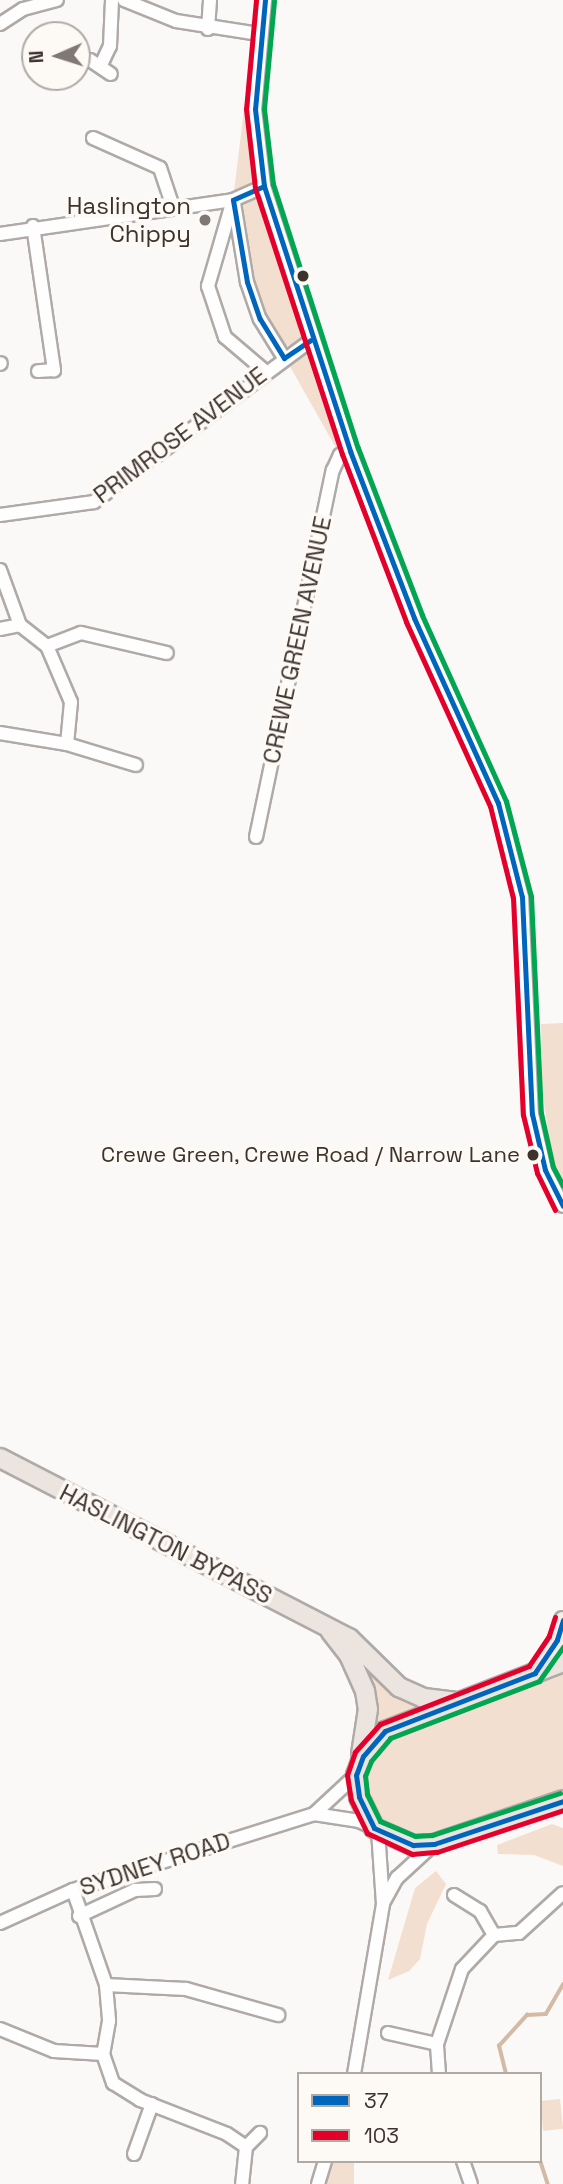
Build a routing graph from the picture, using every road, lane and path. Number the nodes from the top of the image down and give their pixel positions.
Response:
1 (57, 0) edge
2 (112, 0) edge
3 (124, 0) edge
4 (211, 0) edge
5 (265, 0) edge
6 (0, 24) edge
7 (208, 29) junction
8 (259, 34) junction
9 (101, 66) dead end
10 (93, 138) dead end
11 (264, 186) junction
12 (233, 200) junction
13 (173, 207) junction
14 (33, 226) junction
15 (0, 234) edge
16 (311, 340) junction
17 (284, 358) junction
18 (38, 371) dead end
19 (265, 371) junction
20 (350, 451) junction
21 (0, 515) edge
22 (0, 570) edge
23 (20, 625) junction
24 (0, 629) edge
25 (47, 646) junction
26 (167, 653) dead end
27 (0, 733) edge
28 (67, 744) junction
29 (136, 765) dead end
30 (256, 837) dead end
31 (563, 1206) edge
32 (0, 1458) edge
33 (563, 1620) edge
34 (331, 1632) junction
35 (563, 1662) edge
36 (535, 1673) junction
37 (456, 1702) junction
38 (356, 1772) junction
39 (562, 1801) edge
40 (314, 1814) junction
41 (376, 1830) junction
42 (434, 1844) junction
43 (73, 1889) junction
44 (155, 1889) dead end
45 (563, 1893) edge
46 (454, 1895) dead end
47 (383, 1903) junction
48 (79, 1916) junction
49 (0, 1923) edge
50 (494, 1935) junction
51 (106, 1985) junction
52 (278, 2015) dead end
53 (0, 2028) edge
54 (388, 2033) dead end
55 (437, 2045) junction
56 (103, 2054) junction
57 (354, 2072) edge
58 (439, 2072) edge
59 (152, 2104) junction
60 (260, 2133) dead end
61 (246, 2147) junction
62 (134, 2154) dead end
63 (324, 2163) edge
64 (464, 2163) edge
65 (242, 2184) edge
66 (318, 2184) edge
67 (471, 2184) edge

1 - 6 street
2 - 9 street
3 - 7 street
4 - 7 street
5 - 8 street
7 - 8 street
8 - 11 street
10 - 13 street
11 - 12 street
11 - 16 street
12 - 13 street
12 - 17 street
12 - 19 street
13 - 14 street
14 - 15 street
14 - 18 street
16 - 17 street, PRIMROSE AVENUE
16 - 20 street
17 - 19 street, PRIMROSE AVENUE
19 - 21 street, PRIMROSE AVENUE
20 - 30 street, CREWE GREEN AVENUE
20 - 31 street
22 - 23 street
23 - 24 street
23 - 25 street
25 - 26 street
25 - 28 street
27 - 28 street
28 - 29 street
32 - 34 highway, HASLINGTON BYPASS
33 - 36 main road
34 - 37 highway, HASLINGTON BYPASS
34 - 38 highway, HASLINGTON BYPASS
35 - 36 highway
36 - 37 highway
37 - 38 highway
38 - 40 street, SYDNEY ROAD
38 - 41 highway
39 - 42 highway
40 - 41 street, SYDNEY ROAD
40 - 43 street, SYDNEY ROAD
41 - 42 highway
41 - 47 street
42 - 47 street
43 - 48 street
43 - 49 street, SYDNEY ROAD
44 - 48 street, SYDNEY ROAD
45 - 50 street
46 - 50 street
47 - 57 street
48 - 51 street
50 - 55 street
51 - 52 street
51 - 56 street
53 - 56 street
54 - 55 street
55 - 58 street
56 - 59 street
59 - 61 street
59 - 62 street
60 - 61 street
61 - 65 street
63 - 66 street
64 - 67 street

